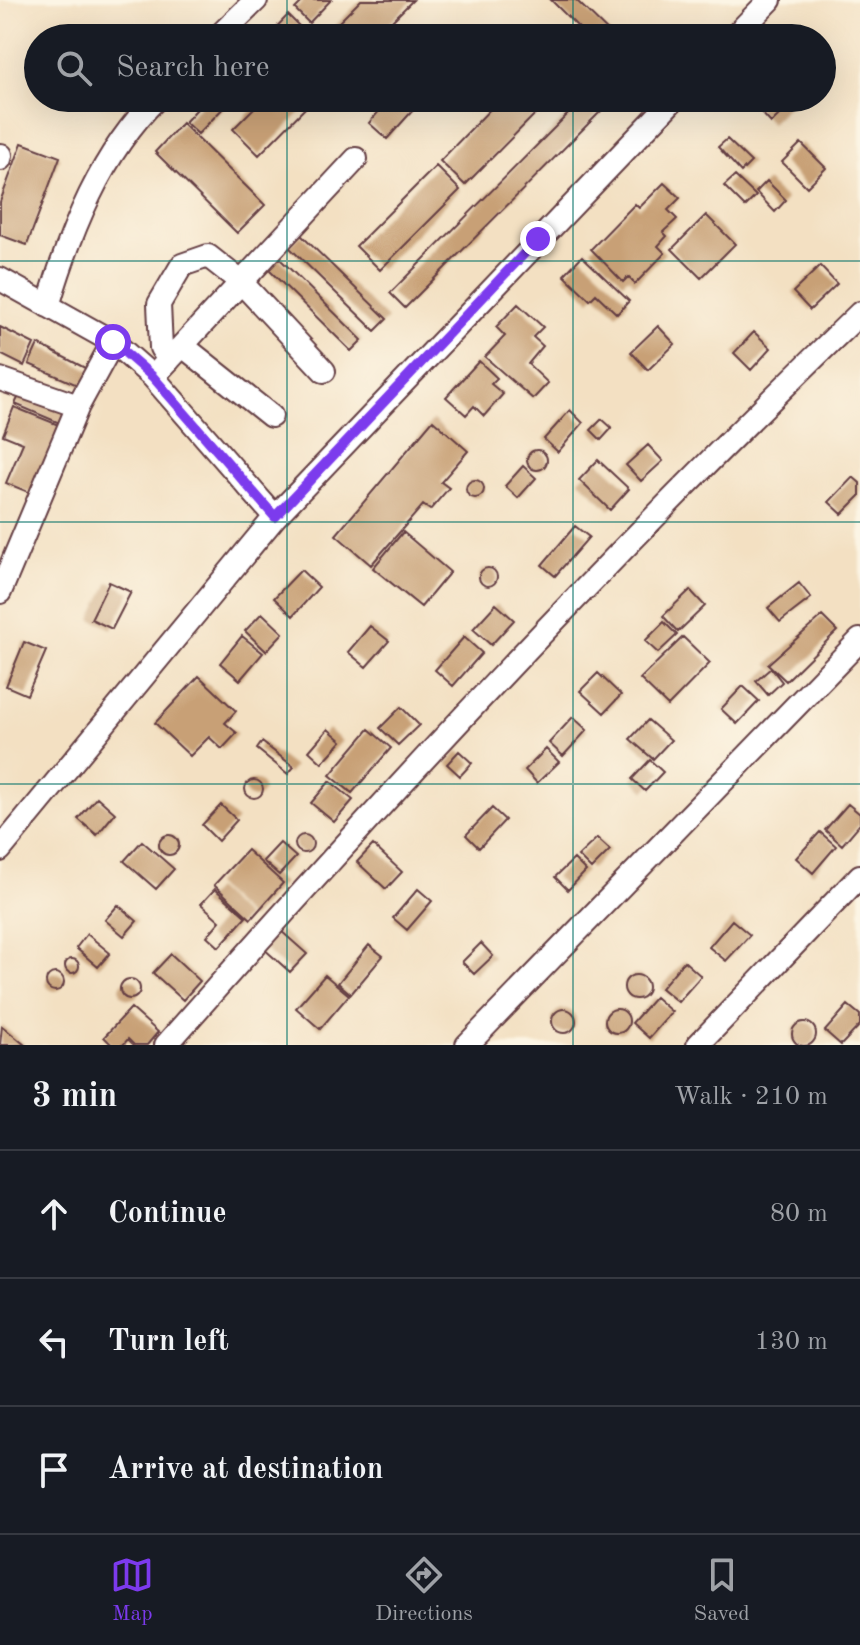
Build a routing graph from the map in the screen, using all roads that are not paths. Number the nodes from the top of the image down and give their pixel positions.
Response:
1 (256, 0) edge
2 (770, 0) edge
3 (231, 24) edge
4 (747, 24) edge
5 (142, 112) edge
6 (662, 112) edge
7 (356, 159) dead end
8 (0, 279) edge
9 (241, 282) junction
10 (48, 306) junction
11 (860, 313) edge
12 (113, 342) junction
13 (176, 353) junction
14 (324, 371) dead end
15 (153, 377) junction
16 (0, 379) edge
17 (78, 406) junction
18 (271, 416) dead end
19 (275, 517) junction
20 (0, 592) edge
21 (860, 640) edge
22 (0, 850) edge
23 (860, 876) edge
24 (166, 1045) edge
25 (467, 1045) edge
26 (698, 1045) edge

1 - 3 street
2 - 4 street
5 - 10 street
6 - 19 street
7 - 9 street
8 - 10 street
9 - 13 street
9 - 13 street
9 - 14 street
10 - 12 street
11 - 24 street
12 - 15 street
12 - 17 street
13 - 15 street
13 - 18 street
15 - 19 street
16 - 17 street
17 - 20 street
19 - 22 street
21 - 25 street
23 - 26 street

